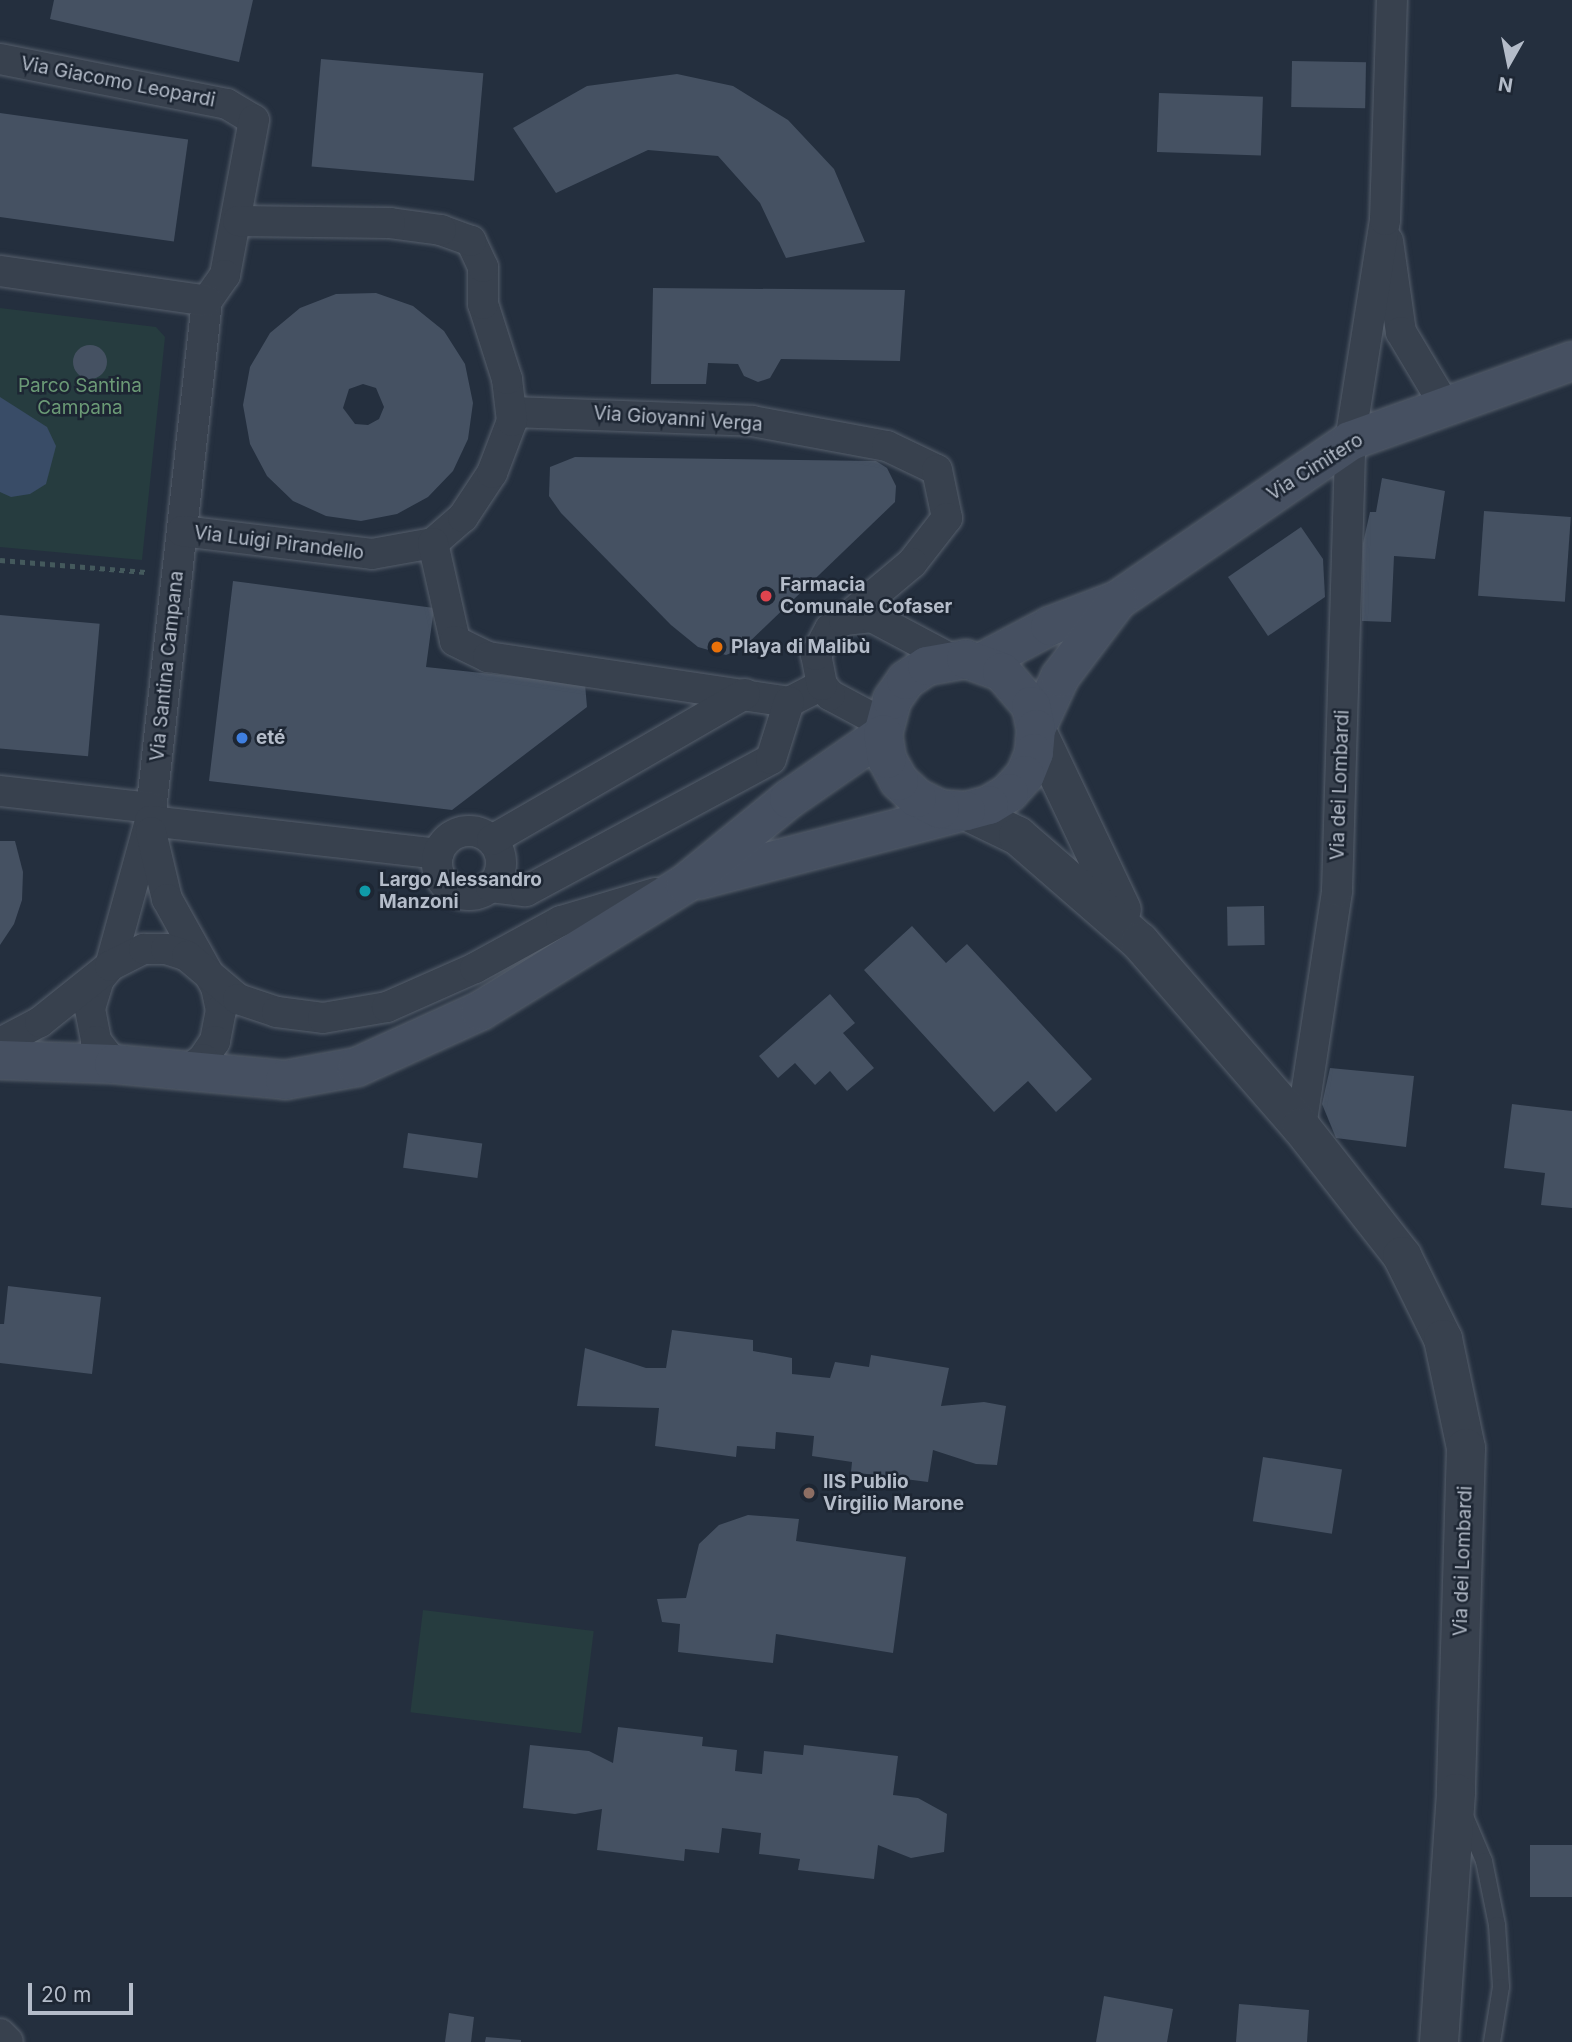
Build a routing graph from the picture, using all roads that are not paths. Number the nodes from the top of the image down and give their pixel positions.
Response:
1 (1392, 0) edge
2 (0, 59) edge
3 (1385, 220) junction
4 (238, 221) junction
5 (0, 271) edge
6 (207, 301) junction
7 (1572, 361) edge
8 (1444, 404) junction
9 (512, 412) junction
10 (1350, 441) junction
11 (182, 531) junction
12 (433, 543) junction
13 (1118, 600) junction
14 (844, 620) junction
15 (966, 661) junction
16 (822, 685) junction
17 (745, 694) junction
18 (789, 702) junction
19 (884, 729) junction
20 (1036, 729) junction
21 (0, 791) edge
22 (966, 811) junction
23 (150, 815) junction
24 (492, 840) junction
25 (438, 854) junction
26 (685, 884) junction
27 (491, 887) junction
28 (1140, 942) junction
29 (110, 966) junction
30 (205, 970) junction
31 (0, 1043) edge
32 (0, 1060) edge
33 (114, 1065) junction
34 (184, 1073) junction
35 (1301, 1127) junction
36 (1456, 1793) junction
37 (0, 2034) edge
38 (8, 2042) edge
39 (1439, 2042) edge
40 (1492, 2042) edge

1 - 3 street
2 - 4 street, Via Giacomo Leopardi
3 - 8 street
3 - 10 street, Via dei Lombardi
4 - 6 street, Via Giacomo Leopardi
4 - 9 street
5 - 6 street
6 - 11 street, Via Santina Campana
7 - 8 main road, Via Cimitero
8 - 10 main road, Via Cimitero
9 - 12 street
9 - 14 street, Via Giovanni Verga
10 - 13 main road, Via Cimitero
10 - 35 street, Via dei Lombardi
11 - 12 street, Via Luigi Pirandello
11 - 23 street, Via Santina Campana
12 - 17 street
13 - 15 main road, Via Cimitero
13 - 20 main road, Via Cimitero
14 - 15 street
14 - 16 street
15 - 19 main road
15 - 20 main road
16 - 18 street
16 - 19 street
17 - 18 street
17 - 24 street
18 - 27 street
19 - 22 main road
19 - 26 main road
20 - 22 main road
20 - 28 street, Via dei Lombardi
21 - 23 street
22 - 26 main road
22 - 28 street, Via dei Lombardi
23 - 25 street
23 - 29 street
23 - 30 street
24 - 25 street
24 - 27 street
25 - 27 street
26 - 30 street
26 - 34 main road
28 - 35 street, Via dei Lombardi
29 - 30 street
29 - 31 street
29 - 33 street
30 - 34 street
32 - 33 main road
33 - 34 main road
35 - 36 street, Via dei Lombardi
36 - 39 street, Via dei Lombardi
36 - 40 lane
37 - 38 street

